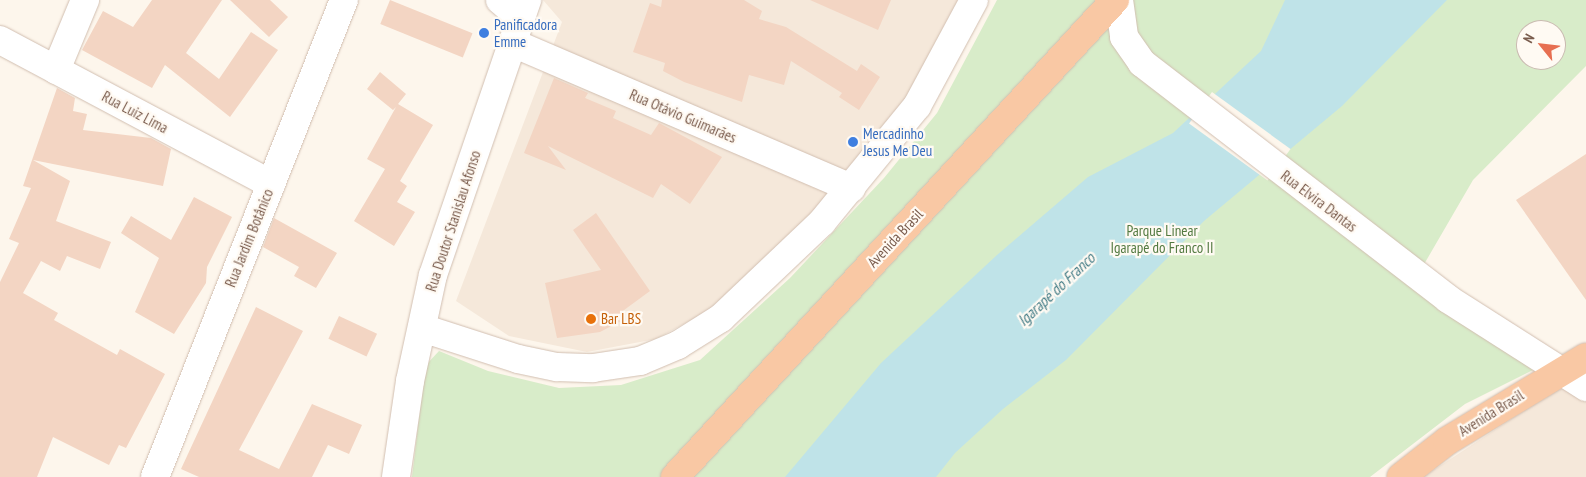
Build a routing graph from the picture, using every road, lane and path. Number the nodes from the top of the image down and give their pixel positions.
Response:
1 (85, 0) edge
2 (344, 0) edge
3 (500, 0) edge
4 (974, 0) edge
5 (1115, 0) edge
6 (1119, 0) edge
7 (521, 21) edge
8 (0, 40) edge
9 (56, 70) junction
10 (271, 184) junction
11 (851, 188) junction
12 (422, 328) junction
13 (1586, 357) edge
14 (1559, 371) junction
15 (1586, 387) edge
16 (155, 477) edge
17 (396, 477) edge
18 (675, 477) edge
19 (1401, 477) edge

1 - 9 street
2 - 10 street, Rua Jardim Botânico
3 - 7 street, Rua Otávio Guimarães
4 - 11 street
5 - 18 highway, Avenida Brasil
6 - 14 street, Rua Elvira Dantas
7 - 11 street, Rua Otávio Guimarães
7 - 12 street, Rua Doutor Stanislau Afonso
8 - 9 street, Rua Luiz Lima
9 - 10 street, Rua Luiz Lima
10 - 16 street, Rua Jardim Botânico
11 - 12 street
12 - 17 street, Rua Doutor Stanislau Afonso
13 - 14 highway, Avenida Brasil
14 - 15 street, Rua Elvira Dantas
14 - 19 highway, Avenida Brasil

